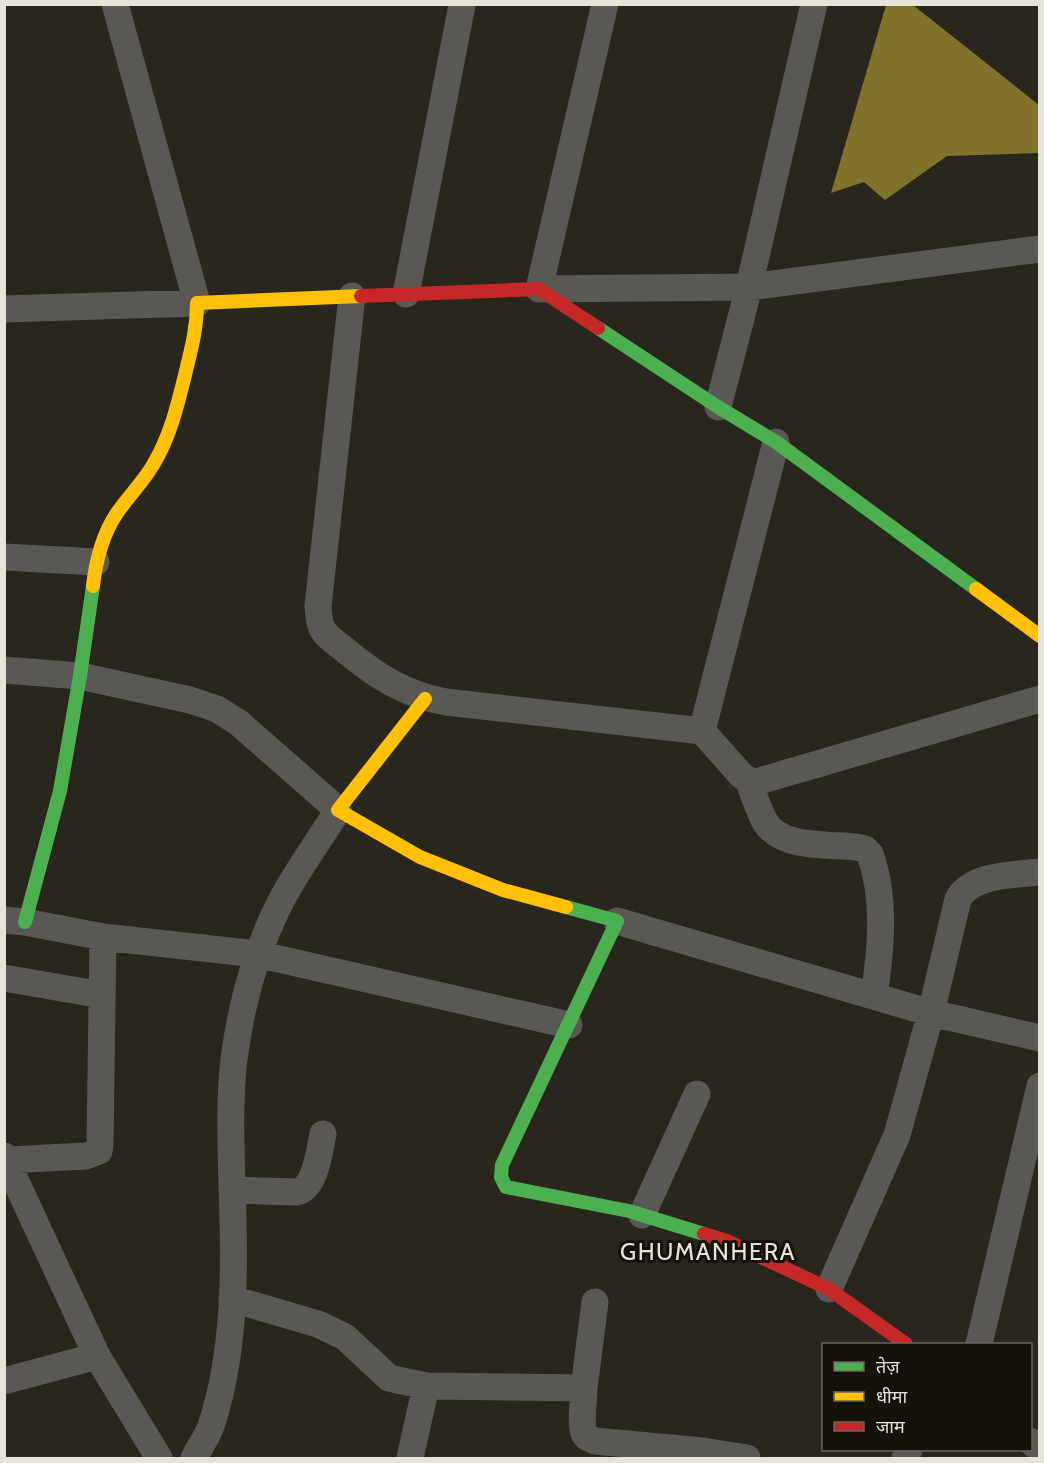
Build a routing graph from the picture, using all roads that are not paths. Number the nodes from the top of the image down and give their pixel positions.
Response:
1 (115, 4) edge
2 (605, 4) edge
3 (814, 4) edge
4 (462, 5) edge
5 (1040, 249) edge
6 (749, 287) junction
7 (539, 289) junction
8 (406, 294) junction
9 (352, 296) junction
10 (197, 303) junction
11 (4, 309) edge
12 (718, 407) junction
13 (776, 442) junction
14 (4, 557) edge
15 (96, 562) junction
16 (1040, 636) edge
17 (4, 669) edge
18 (80, 676) junction
19 (425, 699) junction
20 (1040, 699) edge
21 (702, 731) junction
22 (748, 780) junction
23 (338, 810) junction
24 (1040, 872) edge
25 (15, 921) edge
26 (617, 921) junction
27 (103, 937) junction
28 (257, 954) junction
29 (4, 978) edge
30 (102, 995) junction
31 (874, 996) junction
32 (931, 1013) junction
33 (569, 1025) junction
34 (1040, 1038) edge
35 (1040, 1086) edge
36 (697, 1094) dead end
37 (323, 1134) dead end
38 (6, 1158) edge
39 (233, 1190) junction
40 (642, 1215) junction
41 (829, 1290) junction
42 (232, 1299) junction
43 (595, 1302) dead end
44 (905, 1343) edge
45 (979, 1343) edge
46 (97, 1356) junction
47 (4, 1381) edge
48 (426, 1386) junction
49 (584, 1388) junction
50 (703, 1455) edge
51 (159, 1458) edge
52 (194, 1458) edge
53 (411, 1458) edge
54 (747, 1458) edge

1 - 10 street
2 - 7 street
3 - 6 street
4 - 8 street
5 - 6 street
6 - 7 street
6 - 12 street
7 - 8 street
7 - 12 street
8 - 9 street
9 - 10 street
9 - 19 street
10 - 11 street
10 - 15 street
12 - 13 street
13 - 16 street
13 - 21 street
14 - 15 street
15 - 18 street
17 - 18 street
18 - 23 street
18 - 25 street
19 - 21 street
19 - 23 street
20 - 22 street
21 - 22 street
22 - 31 street
23 - 26 street
23 - 28 street
24 - 32 street
25 - 27 street
26 - 31 street
26 - 33 street
27 - 28 street
27 - 30 street
28 - 33 street
28 - 39 street
29 - 30 street
30 - 38 street
31 - 32 street
32 - 34 street
32 - 41 street
33 - 40 street
35 - 45 street
36 - 40 street
37 - 39 street
38 - 46 street
39 - 42 street
40 - 41 street
41 - 44 street
42 - 48 street
42 - 52 street
43 - 49 street
46 - 47 street
46 - 51 street
48 - 49 street
48 - 53 street
49 - 50 street
50 - 54 street

